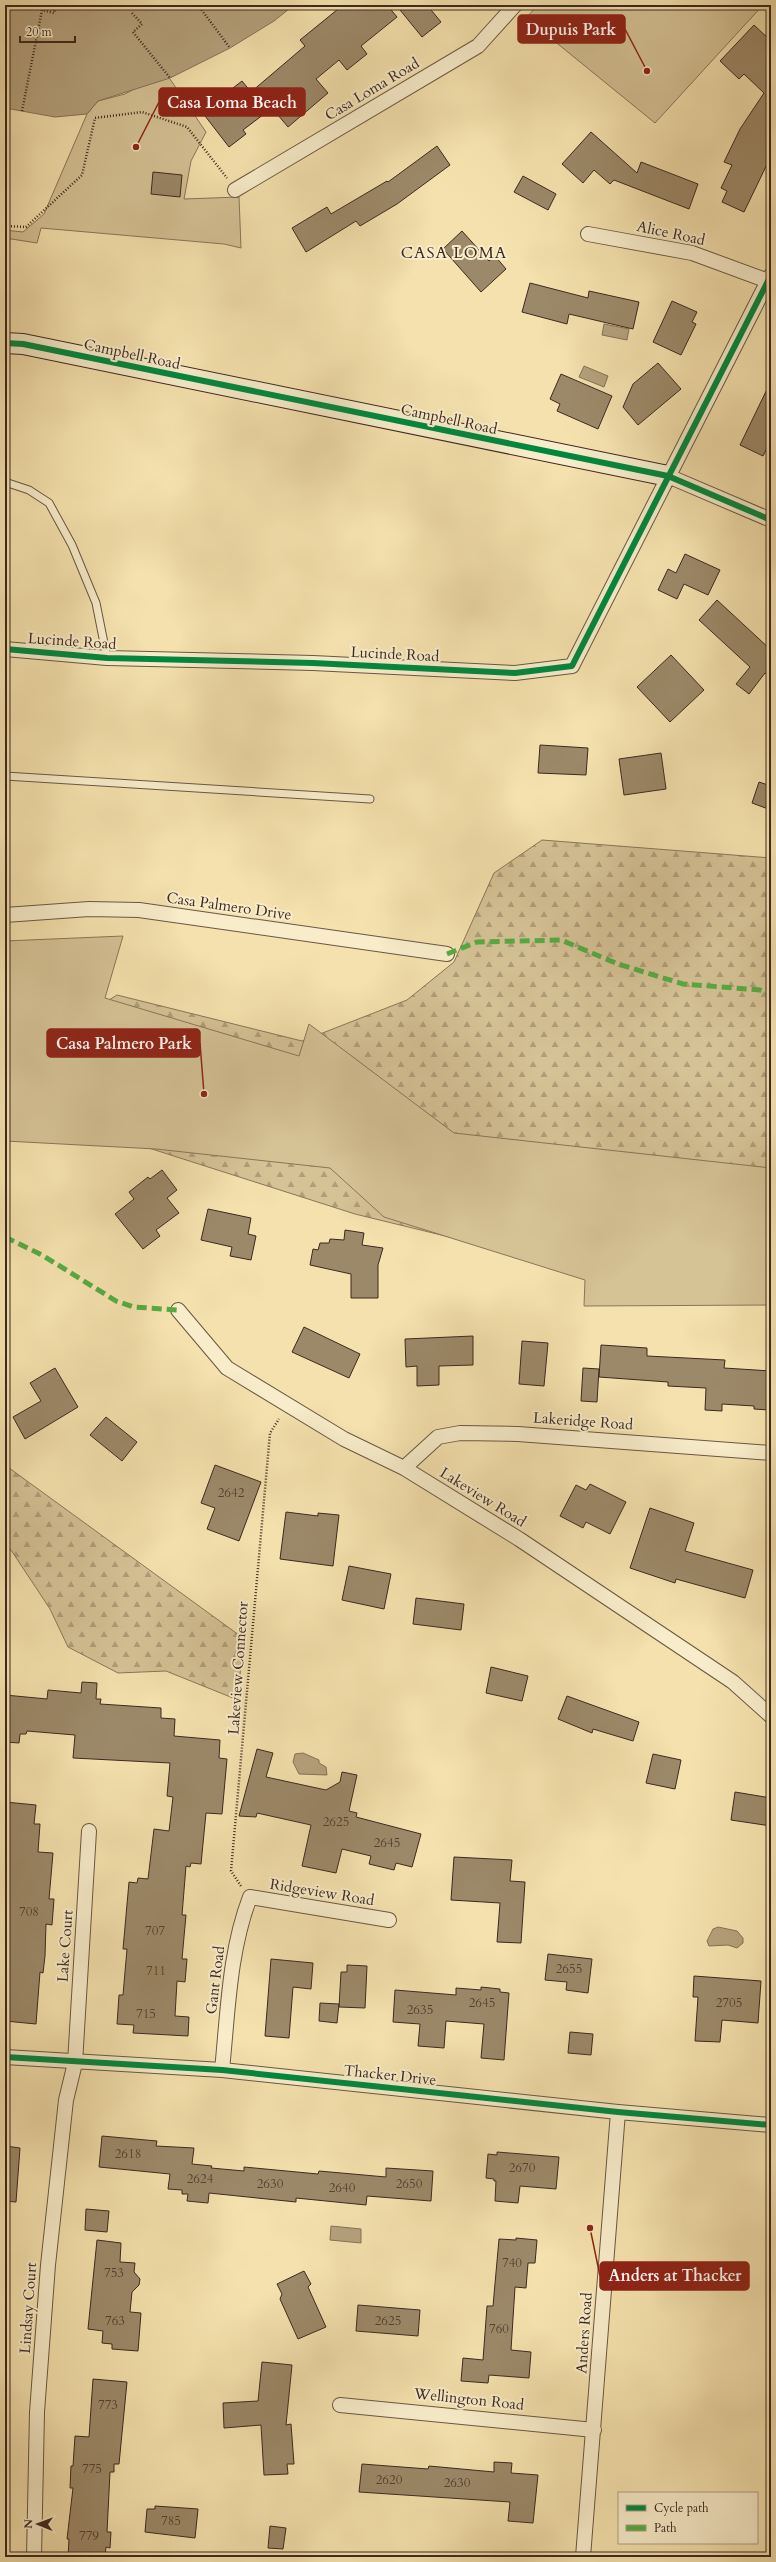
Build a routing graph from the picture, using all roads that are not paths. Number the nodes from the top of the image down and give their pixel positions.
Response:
1 (515, 5) edge
2 (235, 190) road end
3 (588, 234) dead end
4 (769, 278) edge
5 (5, 343) edge
6 (668, 476) junction
7 (5, 482) edge
8 (771, 520) edge
9 (5, 649) edge
10 (107, 658) junction
11 (5, 776) edge
12 (370, 799) dead end
13 (5, 915) edge
14 (447, 954) dead end
15 (178, 1310) dead end
16 (771, 1453) edge
17 (404, 1468) junction
18 (771, 1716) edge
19 (89, 1831) dead end
20 (250, 1897) joint
21 (389, 1920) dead end
22 (5, 2057) edge
23 (75, 2063) junction
24 (222, 2070) junction
25 (618, 2112) junction
26 (771, 2125) edge
27 (340, 2405) dead end
28 (594, 2430) junction
29 (34, 2557) edge
30 (583, 2557) edge

1 - 2 street, Casa Loma Road
3 - 4 street, Alice Road
4 - 6 street
5 - 6 street, Campbell Road
6 - 8 street
6 - 10 street, Lucinde Road
7 - 10 lane
9 - 10 street, Lucinde Road
11 - 12 lane
13 - 14 street, Casa Palmero Drive
15 - 17 street, Lakeview Road
16 - 17 street, Lakeridge Road
17 - 18 street, Lakeview Road
19 - 23 street, Lake Court
20 - 21 street, Ridgeview Road
20 - 24 street, Gant Road
22 - 23 street, Thacker Drive
23 - 24 street, Thacker Drive
23 - 29 street, Lindsay Court
24 - 25 street, Thacker Drive
25 - 26 street, Thacker Drive
25 - 28 street, Anders Road
27 - 28 street, Wellington Road
28 - 30 street, Anders Road

